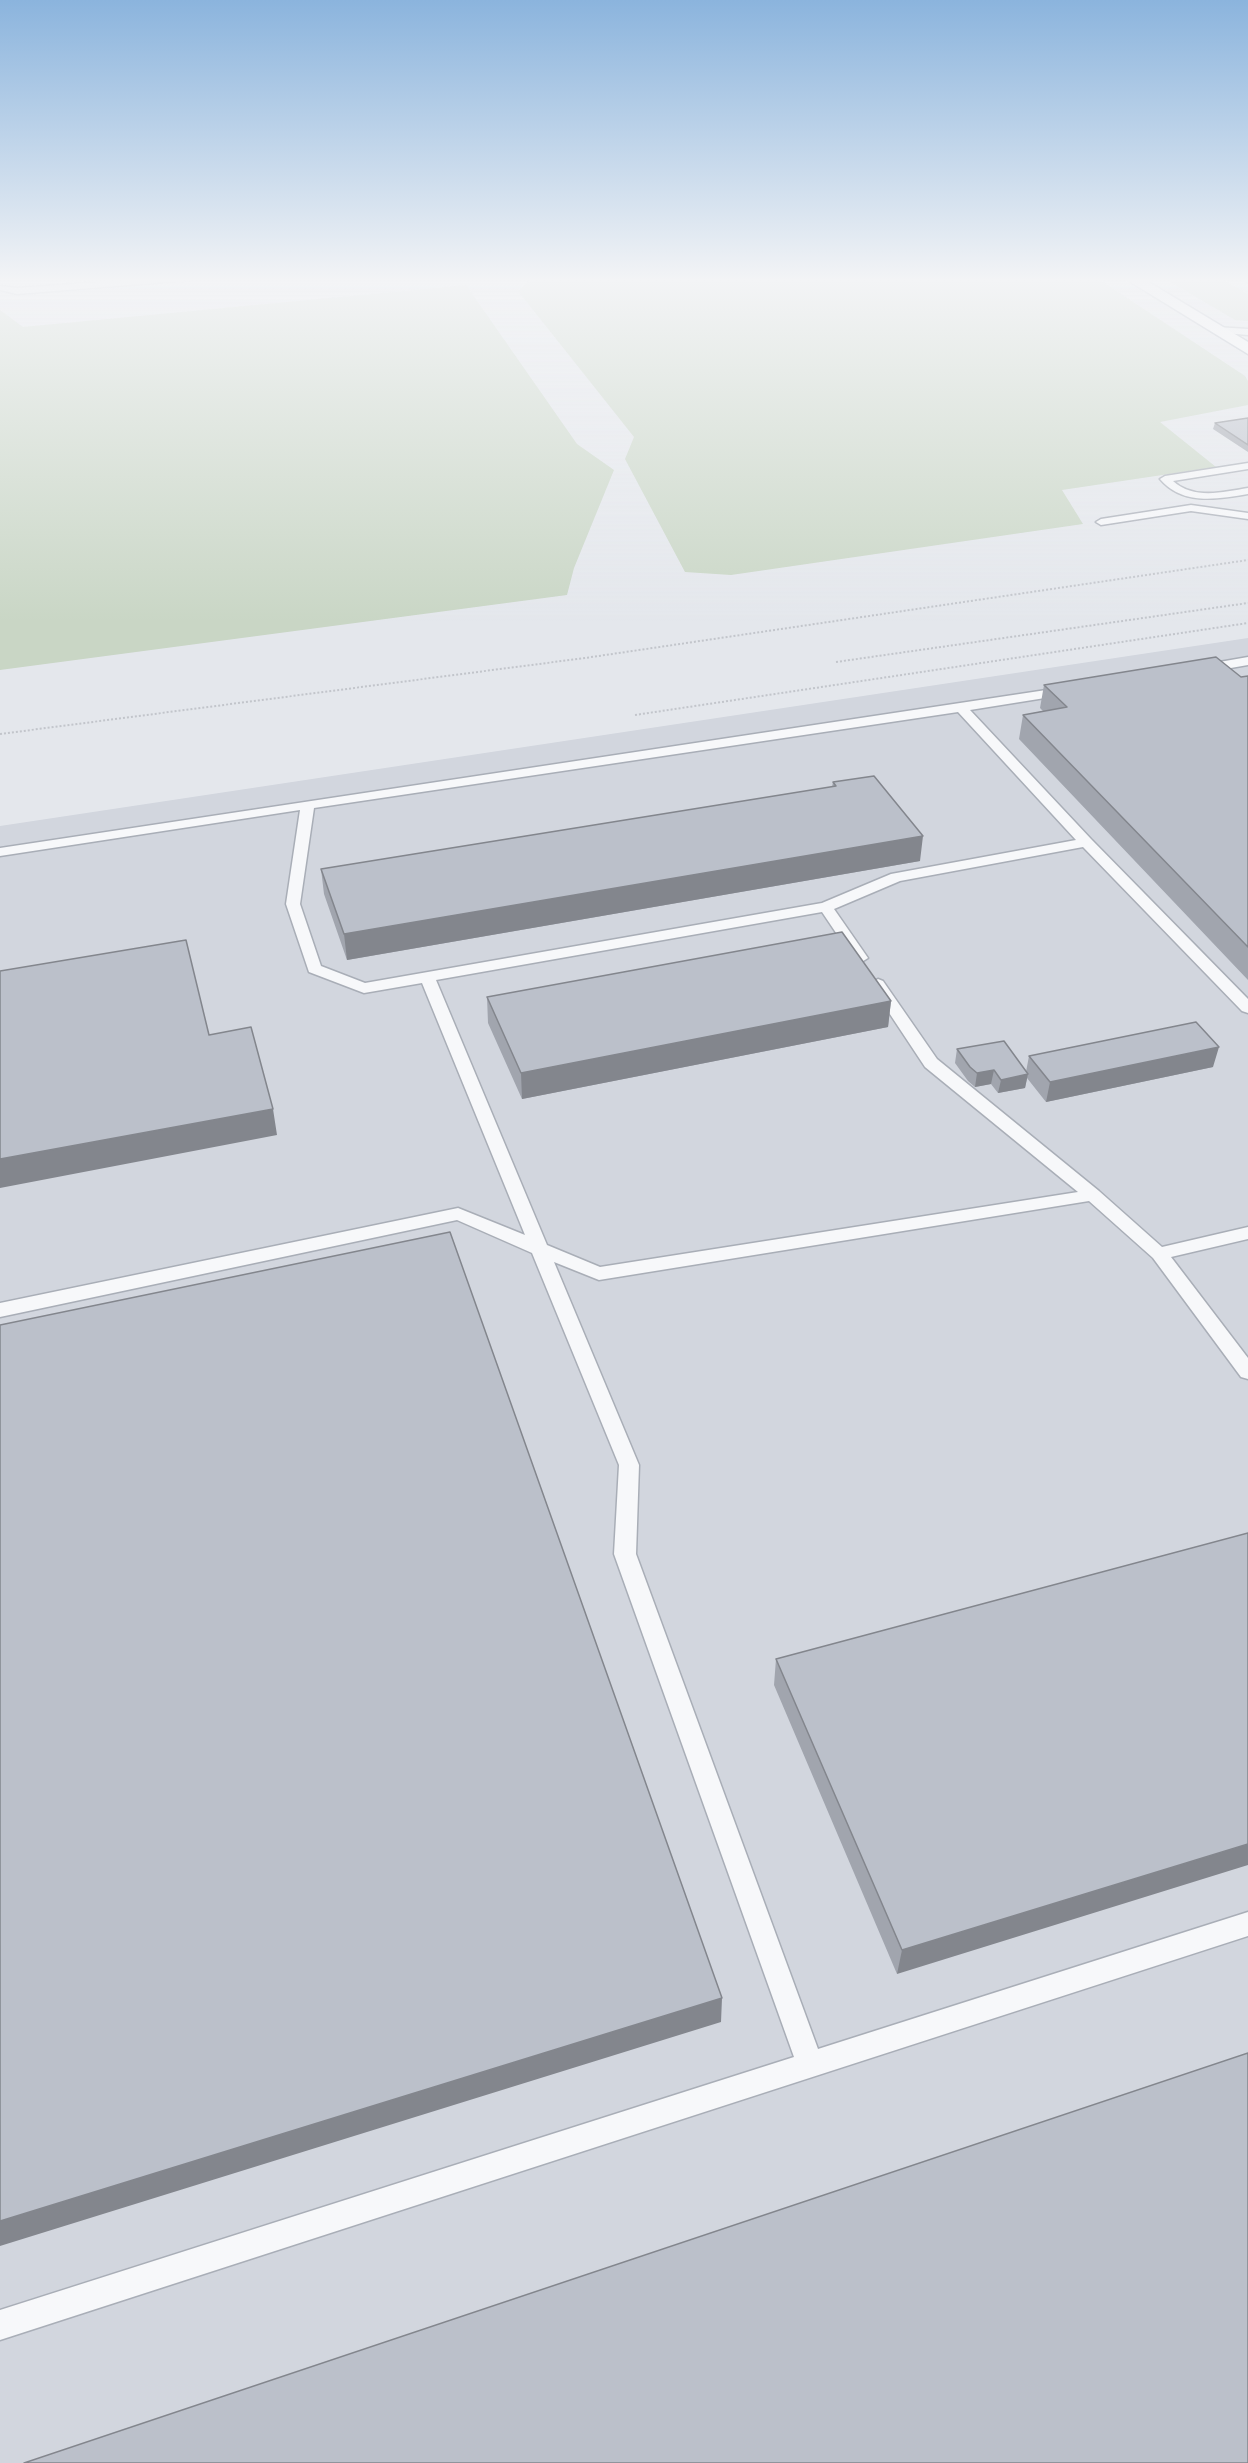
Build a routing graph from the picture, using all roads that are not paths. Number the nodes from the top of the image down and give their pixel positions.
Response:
1 (1248, 466) edge
2 (1248, 491) edge
3 (1248, 516) edge
4 (1101, 522) dead end
5 (1248, 662) edge
6 (1191, 671) edge
7 (1076, 689) edge
8 (961, 708) junction
9 (309, 805) junction
10 (1086, 842) junction
11 (0, 852) edge
12 (826, 908) junction
13 (427, 977) junction
14 (1248, 1008) edge
15 (1093, 1195) junction
16 (1248, 1233) edge
17 (541, 1250) junction
18 (1159, 1254) junction
19 (0, 1310) edge
20 (1248, 1372) edge
21 (1248, 1924) edge
22 (810, 2065) junction
23 (0, 2325) edge

1 - 2 lane
3 - 4 lane
5 - 6 lane
7 - 8 lane
8 - 9 lane
8 - 10 lane
9 - 11 lane
9 - 13 lane
10 - 12 lane
10 - 14 lane
12 - 13 lane
12 - 15 lane
13 - 17 lane
15 - 17 lane
15 - 18 lane
16 - 18 lane
17 - 19 lane
17 - 22 lane
18 - 20 lane
21 - 22 lane
22 - 23 lane

